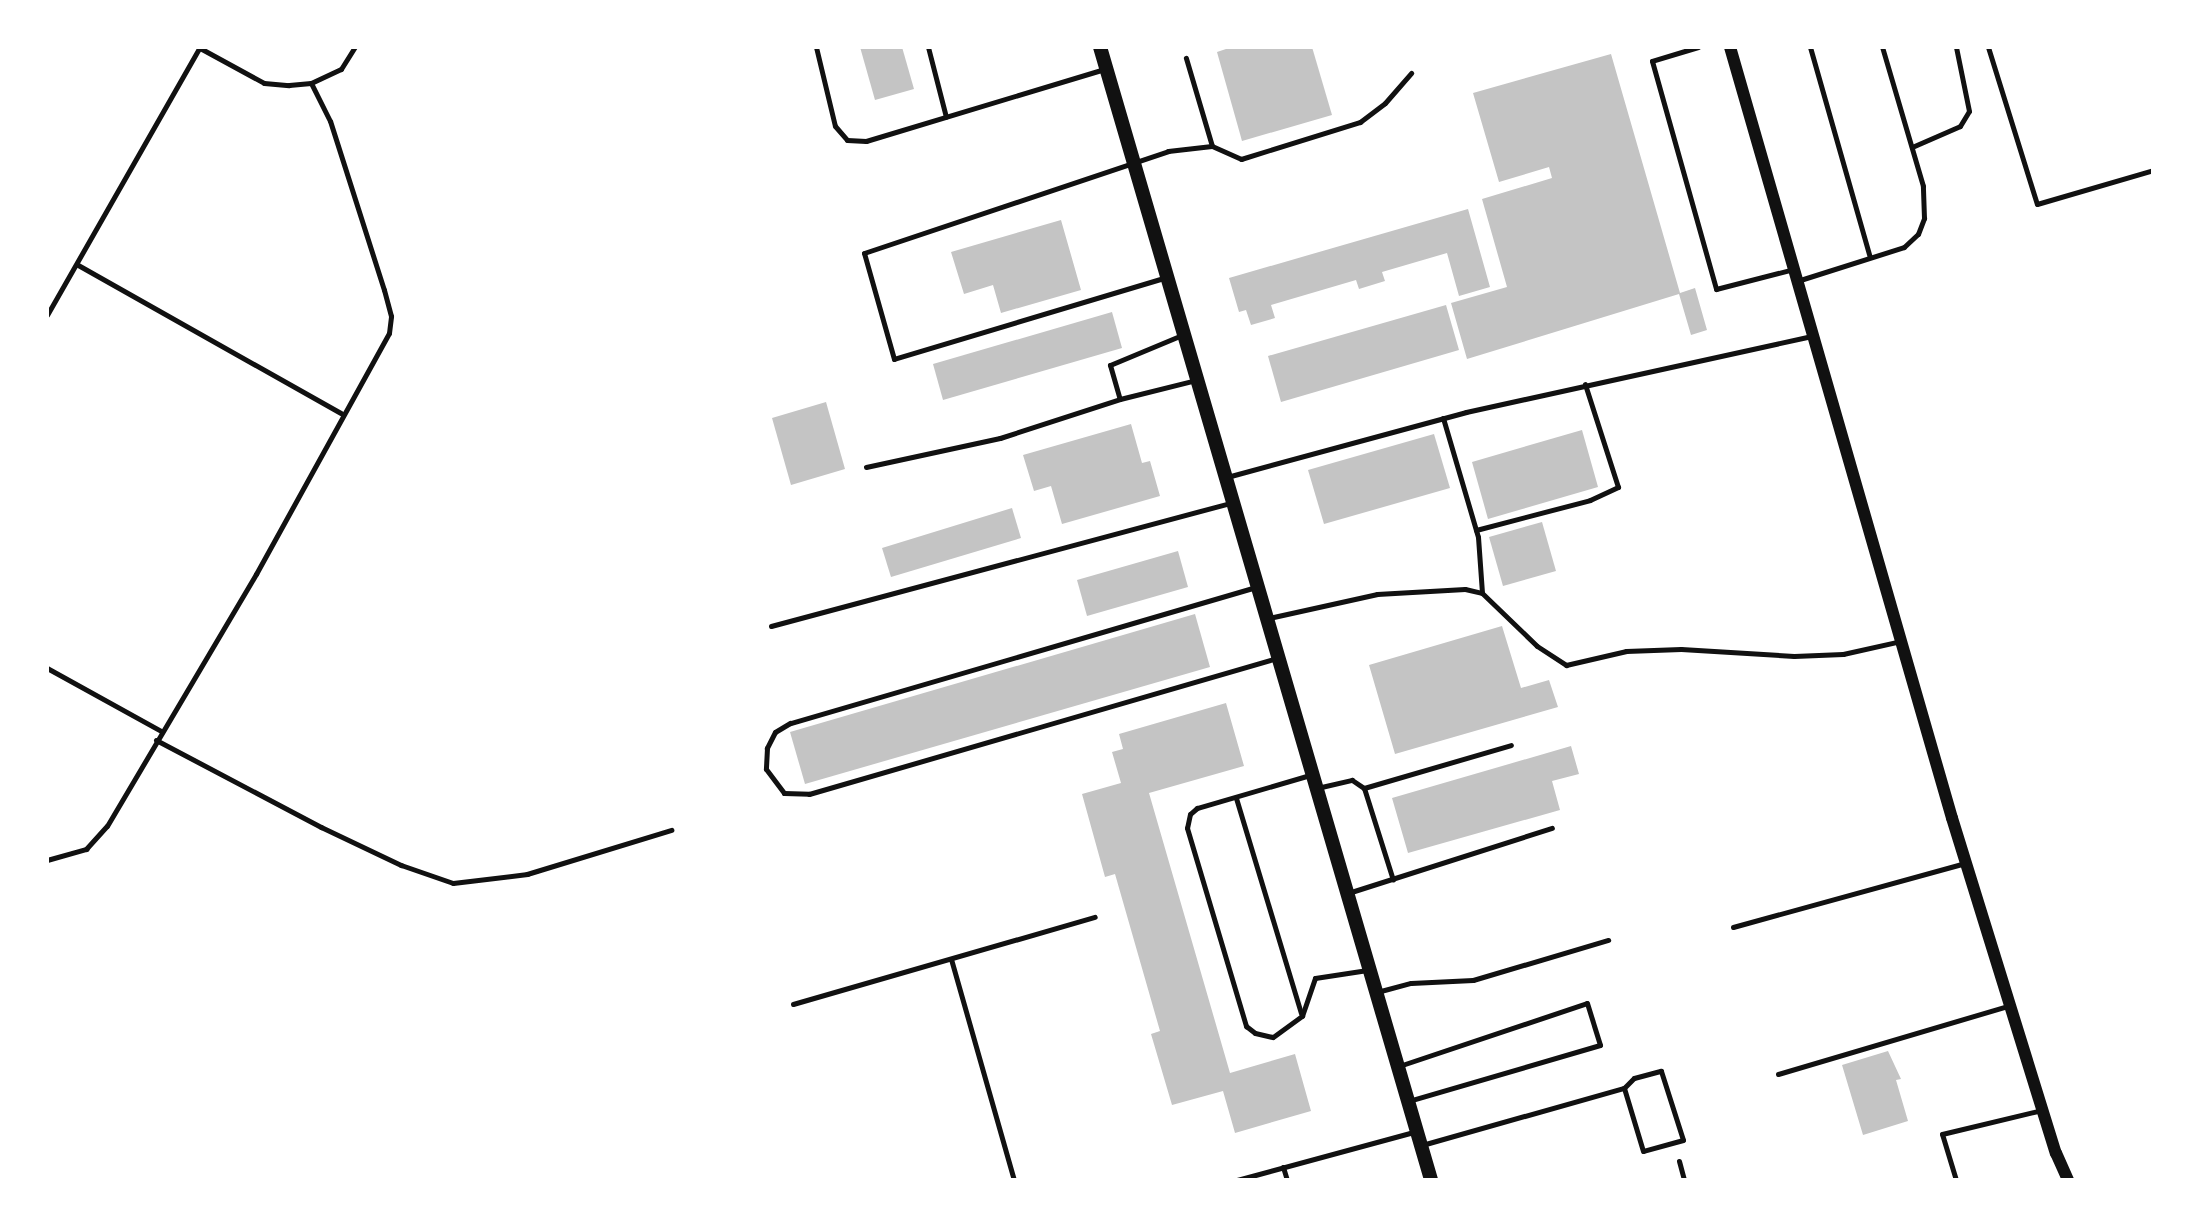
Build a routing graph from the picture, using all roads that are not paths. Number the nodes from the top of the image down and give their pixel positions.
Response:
1 (198, 47) edge
2 (355, 47) edge
3 (816, 47) edge
4 (928, 47) edge
5 (1100, 47) edge
6 (1698, 47) edge
7 (1730, 47) edge
8 (1810, 47) edge
9 (1882, 47) edge
10 (1956, 47) edge
11 (1988, 47) edge
12 (1186, 58) dead end
13 (1106, 69) junction
14 (1411, 73) dead end
15 (311, 83) junction
16 (946, 117) junction
17 (1212, 146) junction
18 (1912, 147) junction
19 (1133, 162) junction
20 (2153, 170) edge
21 (1870, 257) junction
22 (78, 265) junction
23 (1796, 275) junction
24 (1167, 277) junction
25 (47, 315) edge
26 (1183, 335) junction
27 (1813, 335) junction
28 (1196, 380) junction
29 (1585, 384) junction
30 (1120, 399) junction
31 (341, 413) junction
32 (1443, 418) junction
33 (866, 467) dead end
34 (1224, 478) junction
35 (1231, 503) junction
36 (1476, 530) junction
37 (1256, 587) junction
38 (1482, 593) junction
39 (1265, 619) junction
40 (771, 626) dead end
41 (1901, 641) junction
42 (1276, 658) junction
43 (47, 667) edge
44 (161, 731) junction
45 (156, 740) junction
46 (1511, 745) dead end
47 (1312, 782) junction
48 (1364, 788) junction
49 (1236, 798) junction
50 (1552, 828) dead end
51 (671, 830) dead end
52 (47, 860) edge
53 (1965, 863) junction
54 (1393, 880) junction
55 (1345, 893) junction
56 (1095, 917) dead end
57 (1733, 927) dead end
58 (1608, 940) dead end
59 (951, 959) junction
60 (1367, 970) junction
61 (1373, 993) junction
62 (793, 1004) dead end
63 (2008, 1006) junction
64 (1302, 1016) junction
65 (1395, 1067) junction
66 (1778, 1074) dead end
67 (1624, 1088) junction
68 (1405, 1102) junction
69 (2042, 1110) junction
70 (1416, 1139) junction
71 (1679, 1161) dead end
72 (1283, 1167) junction
73 (1014, 1180) edge
74 (1237, 1180) edge
75 (1287, 1180) edge
76 (1431, 1180) edge
77 (1684, 1180) edge
78 (1956, 1180) edge
79 (2068, 1180) edge

1 - 15 lane
1 - 22 lane
2 - 15 lane
3 - 16 lane
4 - 16 lane
5 - 13 main road
6 - 23 lane
7 - 23 street
8 - 21 lane
9 - 18 lane
10 - 18 lane
11 - 20 lane
12 - 17 lane
13 - 16 lane
13 - 19 main road
14 - 17 lane
15 - 31 lane
17 - 19 lane
18 - 21 lane
19 - 24 main road
19 - 24 lane
21 - 23 lane
22 - 25 lane
22 - 31 lane
23 - 27 street
24 - 26 main road
26 - 28 main road
26 - 30 lane
27 - 29 lane
27 - 41 street
28 - 30 lane
28 - 34 main road
29 - 32 lane
29 - 36 lane
30 - 33 lane
31 - 44 lane
32 - 34 lane
32 - 36 lane
34 - 35 main road
35 - 37 main road
35 - 40 lane
36 - 38 lane
37 - 39 main road
37 - 42 lane
38 - 39 lane
38 - 41 lane
39 - 42 main road
41 - 53 street
42 - 47 main road
43 - 44 lane
44 - 45 lane
45 - 51 lane
45 - 52 lane
46 - 48 lane
47 - 48 lane
47 - 49 lane
47 - 55 main road
48 - 54 lane
49 - 64 lane
49 - 64 lane
50 - 54 lane
53 - 57 lane
53 - 63 street
54 - 55 lane
55 - 60 main road
56 - 59 lane
58 - 61 lane
59 - 62 lane
59 - 73 lane
60 - 61 main road
60 - 64 lane
61 - 65 main road
63 - 66 lane
63 - 69 street
65 - 68 main road
65 - 68 lane
67 - 67 lane
67 - 70 lane
68 - 70 main road
69 - 78 lane
69 - 79 street
70 - 72 lane
70 - 76 main road
71 - 77 lane
72 - 74 lane
72 - 75 lane

